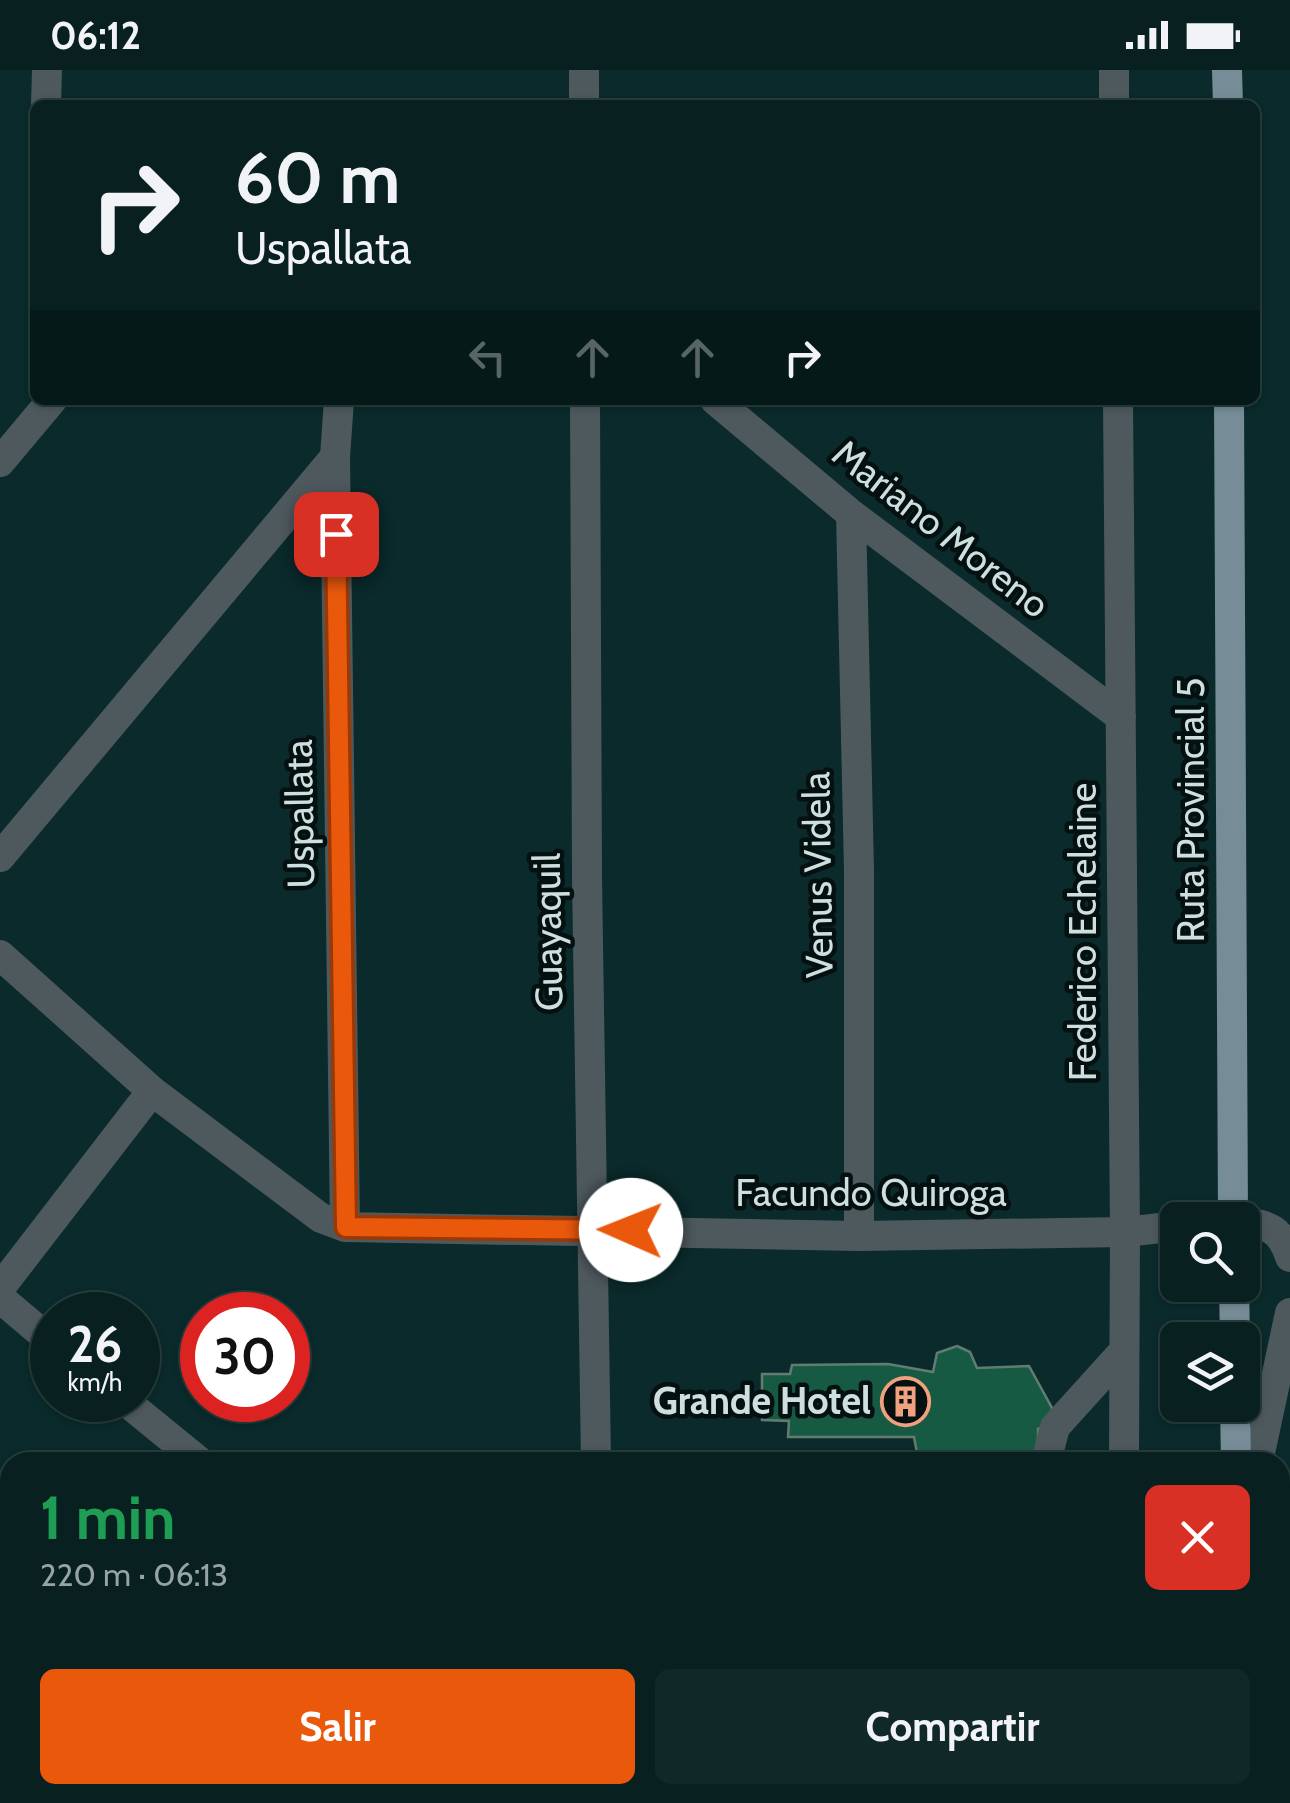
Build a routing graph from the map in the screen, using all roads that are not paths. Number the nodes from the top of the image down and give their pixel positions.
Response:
1 (47, 70) edge
2 (584, 70) edge
3 (1114, 70) edge
4 (1227, 70) edge
5 (45, 100) edge
6 (584, 100) edge
7 (1114, 100) edge
8 (1228, 100) edge
9 (48, 405) edge
10 (339, 405) edge
11 (585, 405) edge
12 (720, 405) edge
13 (1118, 405) edge
14 (1229, 405) edge
15 (335, 457) junction
16 (0, 462) edge
17 (851, 514) junction
18 (1121, 717) junction
19 (0, 857) edge
20 (0, 956) edge
21 (152, 1091) junction
22 (1237, 1202) edge
23 (1260, 1224) edge
24 (346, 1227) junction
25 (1160, 1228) edge
26 (593, 1229) junction
27 (1126, 1232) junction
28 (859, 1236) junction
29 (1290, 1257) edge
30 (0, 1288) edge
31 (0, 1298) edge
32 (1290, 1313) edge
33 (30, 1323) edge
34 (1122, 1353) junction
35 (151, 1422) edge
36 (1235, 1422) edge
37 (188, 1452) edge
38 (596, 1452) edge
39 (1049, 1452) edge
40 (1124, 1452) edge
41 (1236, 1452) edge
42 (1260, 1452) edge

1 - 5 street
2 - 6 street
3 - 7 street
4 - 8 main road
9 - 16 street
10 - 15 street, Uspallata
11 - 26 street, Guayaquil
12 - 17 street, Mariano Moreno
13 - 18 street, Federico Echelaine
14 - 22 main road, Ruta Provincial 5
15 - 19 street
15 - 24 street, Uspallata
17 - 18 street, Mariano Moreno
17 - 28 street, Venus Videla
18 - 27 street, Federico Echelaine
20 - 21 street, Facundo Quiroga
21 - 24 street, Facundo Quiroga
21 - 30 street
23 - 29 street
24 - 26 street, Facundo Quiroga
25 - 27 street, Facundo Quiroga
26 - 28 street, Facundo Quiroga
26 - 38 street, Guayaquil
27 - 28 street, Facundo Quiroga
27 - 34 street, Federico Echelaine
31 - 33 street
32 - 42 street
34 - 39 street
34 - 40 street, Federico Echelaine
35 - 37 street
36 - 41 main road

